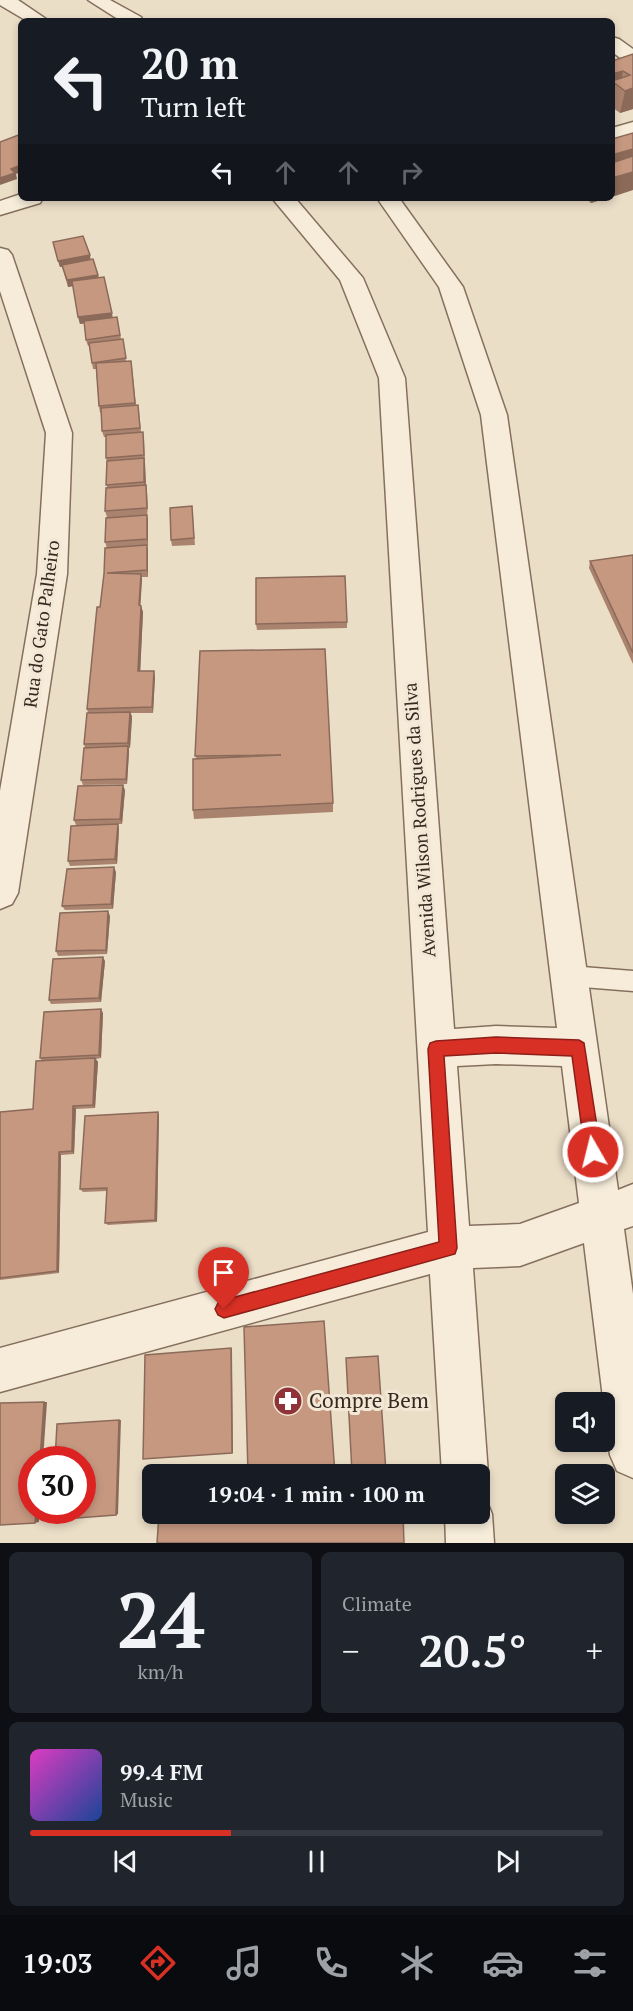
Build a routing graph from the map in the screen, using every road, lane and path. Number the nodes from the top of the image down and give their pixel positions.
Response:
1 (5, 0) edge
2 (97, 0) edge
3 (35, 18) edge
4 (129, 18) edge
5 (616, 35) edge
6 (633, 58) edge
7 (615, 64) edge
8 (633, 128) edge
9 (615, 133) edge
10 (22, 201) edge
11 (286, 201) edge
12 (390, 201) edge
13 (0, 208) edge
14 (0, 255) edge
15 (0, 893) edge
16 (570, 976) junction
17 (633, 981) edge
18 (579, 1048) junction
19 (436, 1049) junction
20 (617, 1210) edge
21 (448, 1248) junction
22 (0, 1370) edge
23 (633, 1455) edge
24 (464, 1464) edge
25 (469, 1524) edge
26 (470, 1543) edge

1 - 3 street
2 - 4 street
5 - 6 street
6 - 7 street
8 - 9 street
10 - 13 street
11 - 19 street, Avenida Wilson Rodrigues da Silva
12 - 16 street
14 - 15 street, Rua do Gato Palheiro
16 - 17 lane
16 - 18 street
18 - 19 street
18 - 20 street
19 - 21 street, Avenida Wilson Rodrigues da Silva
20 - 21 street
20 - 23 street
21 - 22 street
21 - 24 street, Avenida Wilson Rodrigues da Silva
25 - 26 street

